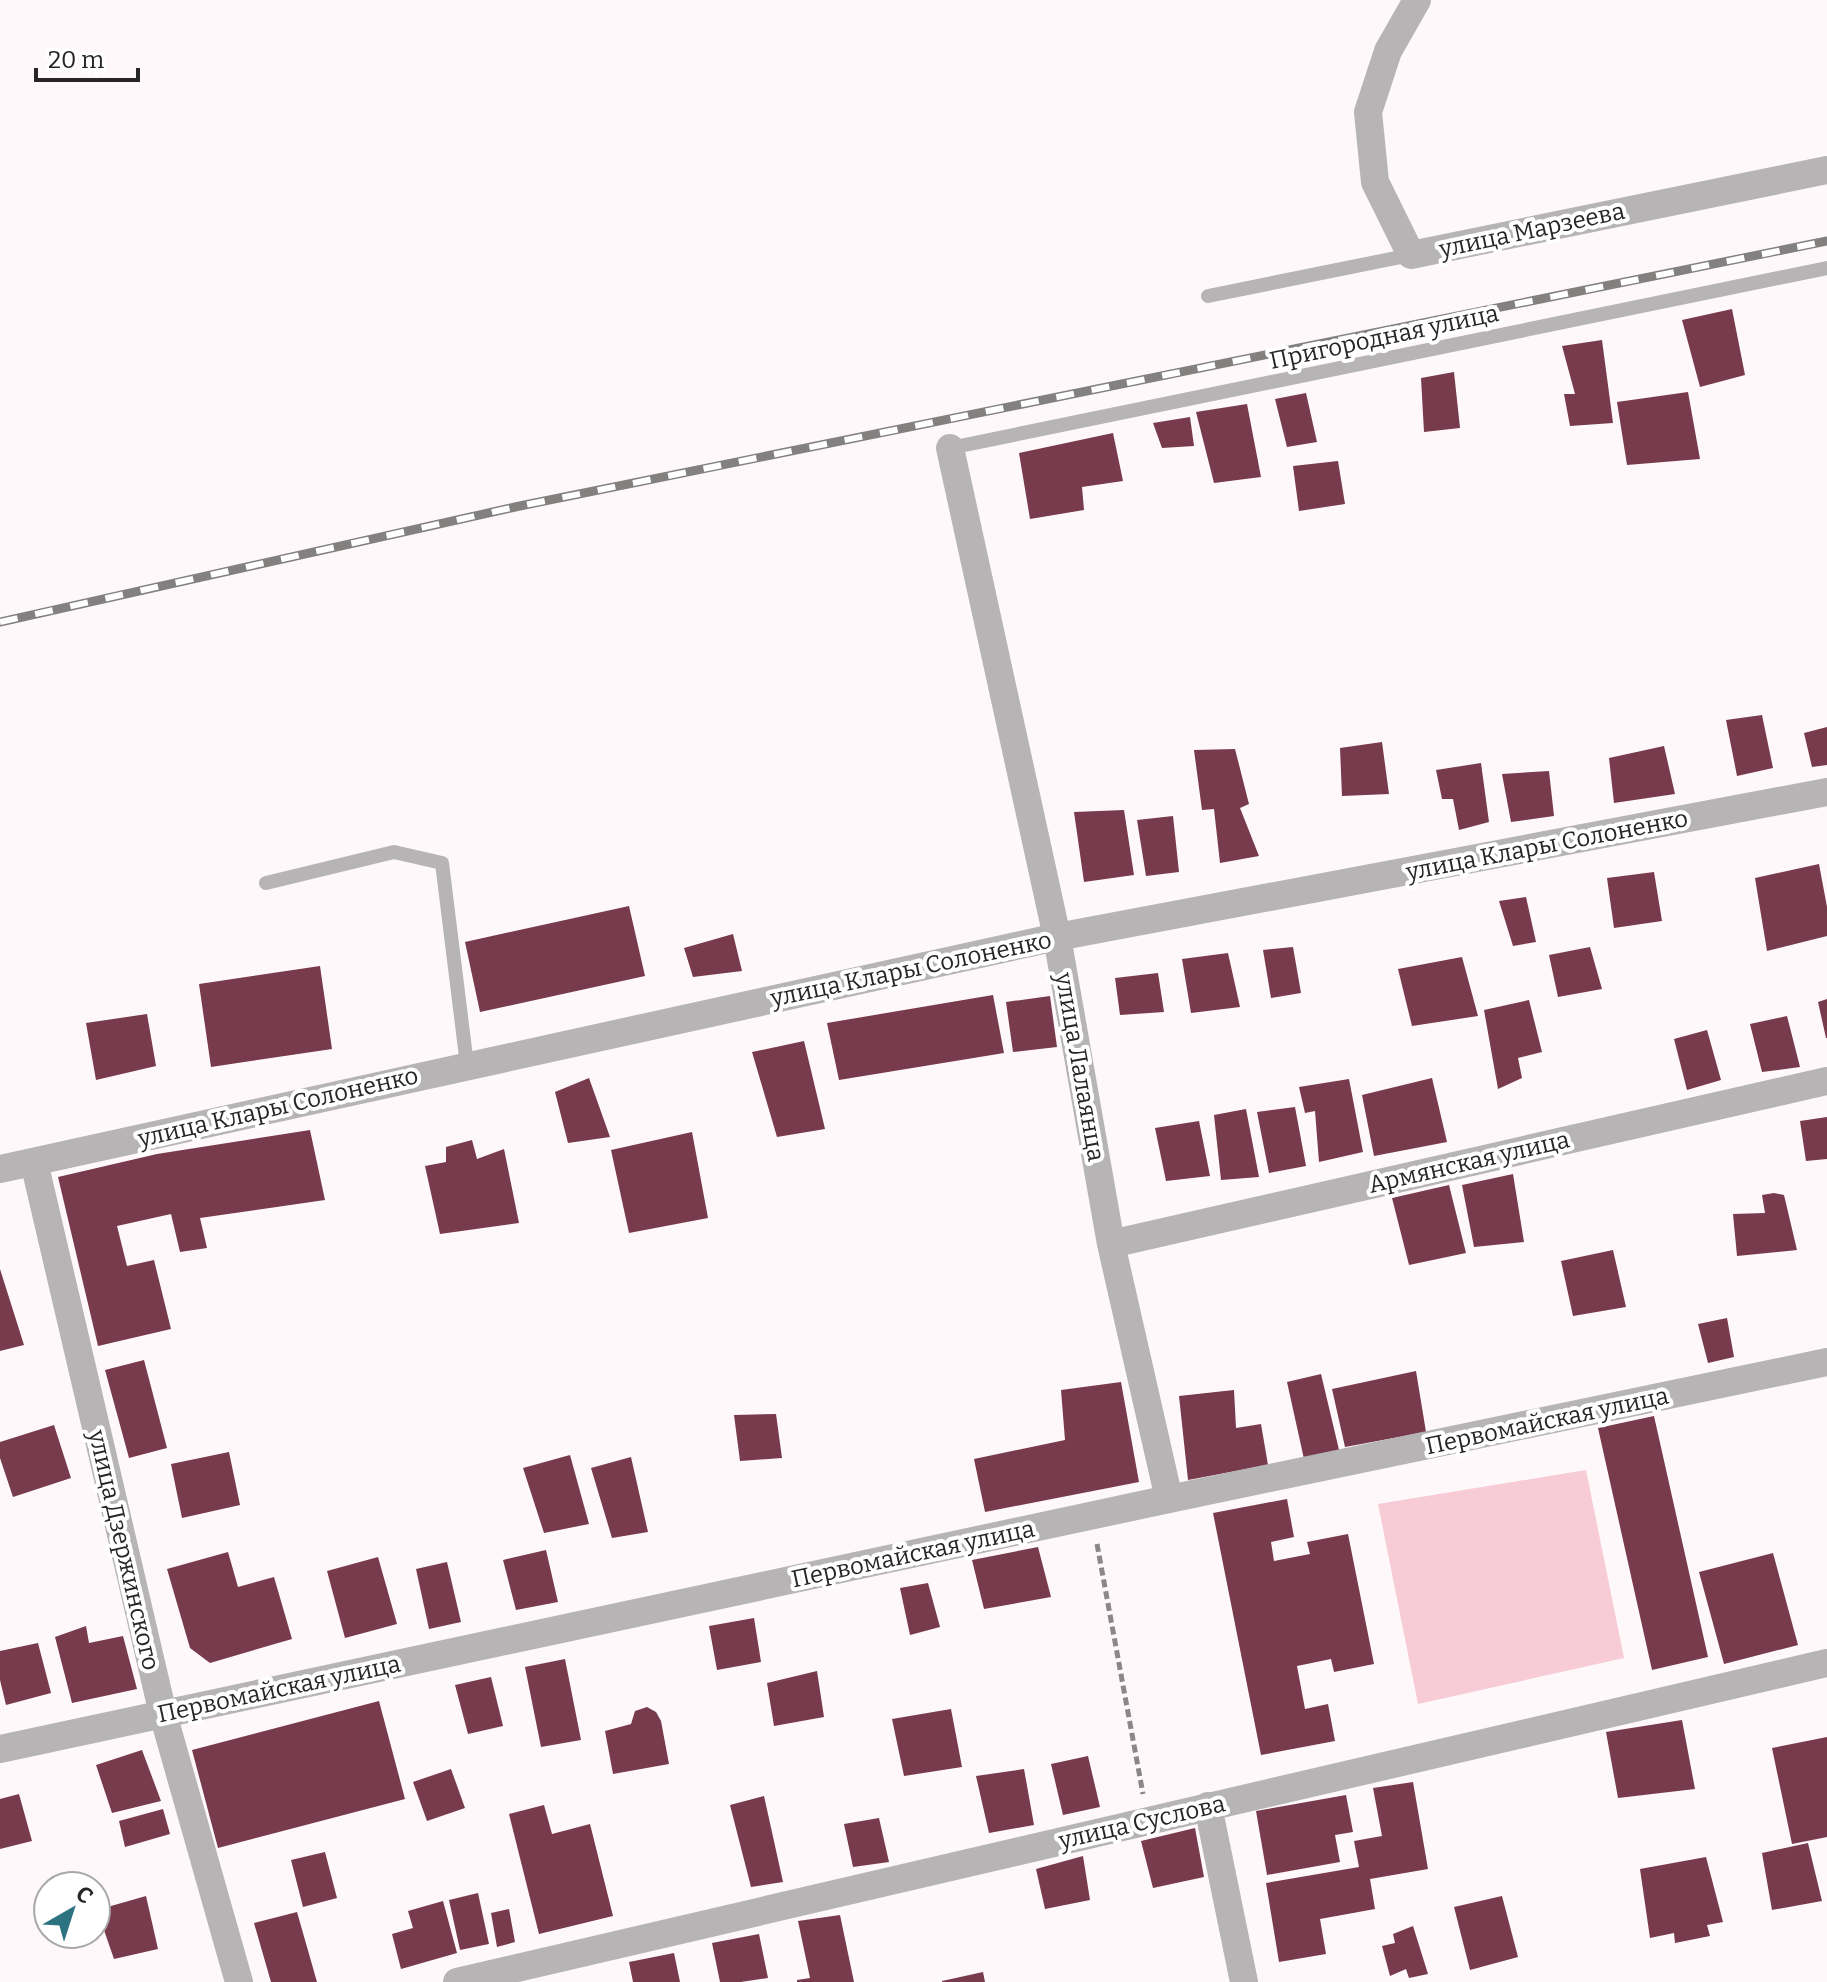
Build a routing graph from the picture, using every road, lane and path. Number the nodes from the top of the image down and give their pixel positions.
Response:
1 (1417, 0) edge
2 (1827, 170) edge
3 (1411, 255) junction
4 (1827, 268) edge
5 (1208, 296) dead end
6 (950, 448) joint
7 (1827, 792) edge
8 (266, 883) dead end
9 (1057, 937) junction
10 (467, 1065) junction
11 (1827, 1081) edge
12 (34, 1162) junction
13 (0, 1169) edge
14 (1111, 1244) junction
15 (1827, 1362) edge
16 (1169, 1499) junction
17 (1092, 1516) junction
18 (1827, 1663) edge
19 (163, 1714) junction
20 (0, 1749) edge
21 (1208, 1806) junction
22 (1148, 1821) junction
23 (239, 1982) edge
24 (457, 1982) edge
25 (1244, 1982) edge

1 - 3 street, улица Марзеева
2 - 3 street, улица Марзеева
3 - 5 lane
4 - 6 lane, Пригородная улица
6 - 9 street, улица Лалаянца
7 - 9 street, улица Клары Солоненко
8 - 10 lane
9 - 10 street, улица Клары Солоненко
9 - 14 street, улица Лалаянца
10 - 12 street, улица Клары Солоненко
11 - 14 street, Армянская улица
12 - 13 street, улица Клары Солоненко
12 - 19 street, улица Дзержинского
14 - 16 street, улица Лалаянца
15 - 16 street, Первомайская улица
16 - 17 street, Первомайская улица
17 - 19 street, Первомайская улица
17 - 22 path
18 - 21 street, улица Суслова
19 - 20 street, Первомайская улица
19 - 23 street, улица Дзержинского
21 - 22 street, улица Суслова
21 - 25 street
22 - 24 street, улица Суслова

